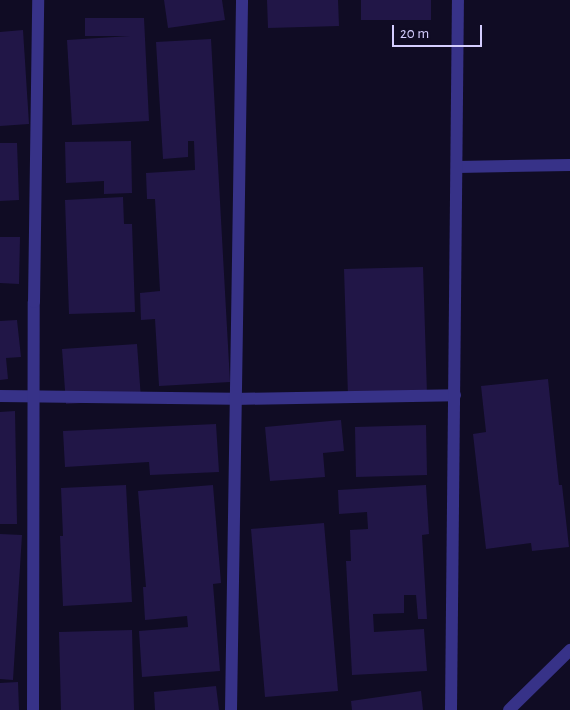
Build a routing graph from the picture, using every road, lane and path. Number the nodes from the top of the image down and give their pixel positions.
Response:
1 (38, 0) edge
2 (242, 0) edge
3 (458, 0) edge
4 (570, 165) edge
5 (456, 167) junction
6 (455, 395) junction
7 (0, 396) edge
8 (33, 396) junction
9 (234, 399) junction
10 (570, 650) edge
11 (33, 710) edge
12 (231, 710) edge
13 (451, 710) edge
14 (509, 710) edge

1 - 8 street
2 - 9 street
3 - 5 street
4 - 5 street
5 - 6 street
6 - 9 street
6 - 13 street
7 - 8 street
8 - 9 street
8 - 11 street
9 - 12 street
10 - 14 street

